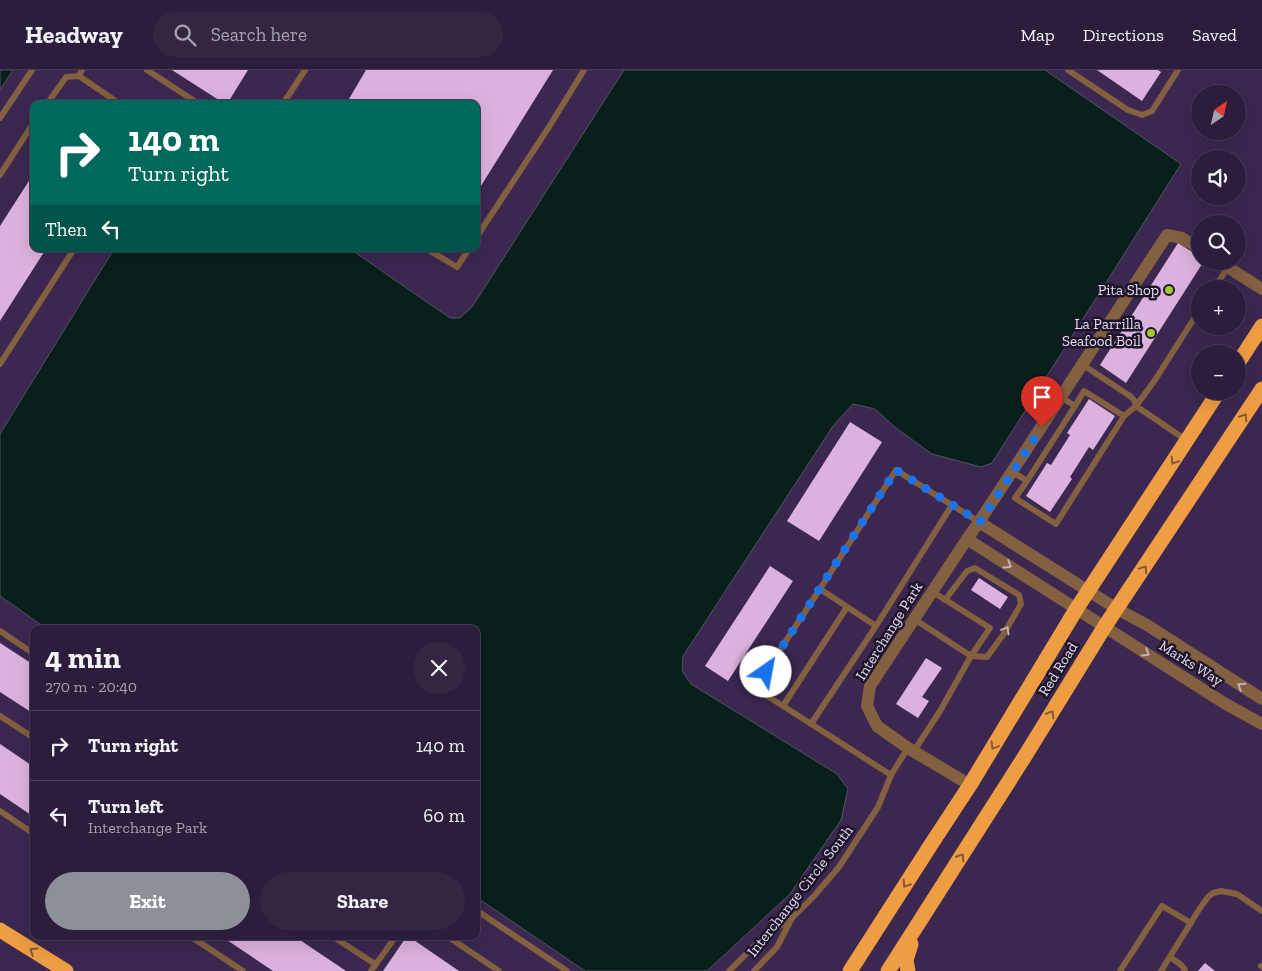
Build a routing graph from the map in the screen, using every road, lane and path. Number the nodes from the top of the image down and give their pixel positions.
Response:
1 (32, 70) edge
2 (147, 70) edge
3 (304, 70) edge
4 (584, 70) edge
5 (1068, 70) edge
6 (1178, 70) edge
7 (81, 73) edge
8 (50, 100) edge
9 (115, 100) edge
10 (193, 100) edge
11 (285, 100) edge
12 (0, 118) edge
13 (30, 128) edge
14 (0, 176) edge
15 (480, 232) edge
16 (1191, 244) edge
17 (72, 252) edge
18 (432, 252) edge
19 (467, 252) edge
20 (1232, 270) edge
21 (1262, 289) edge
22 (1191, 323) edge
23 (1262, 326) edge
24 (1246, 351) edge
25 (0, 364) edge
26 (1082, 365) junction
27 (1262, 389) edge
28 (1062, 397) junction
29 (1214, 400) edge
30 (1075, 406) junction
31 (1136, 406) junction
32 (1124, 416) junction
33 (1187, 441) junction
34 (1012, 472) junction
35 (1027, 481) junction
36 (952, 506) junction
37 (980, 522) junction
38 (967, 539) junction
39 (820, 589) junction
40 (933, 592) junction
41 (1088, 592) junction
42 (944, 600) junction
43 (847, 607) junction
44 (1077, 608) junction
45 (1117, 609) junction
46 (914, 620) junction
47 (876, 626) junction
48 (1105, 626) junction
49 (0, 631) edge
50 (30, 651) edge
51 (971, 656) junction
52 (1262, 699) edge
53 (783, 706) junction
54 (0, 716) edge
55 (811, 724) junction
56 (1262, 724) edge
57 (30, 735) edge
58 (911, 749) junction
59 (891, 775) junction
60 (970, 785) junction
61 (0, 811) edge
62 (30, 831) edge
63 (1262, 911) edge
64 (480, 913) edge
65 (792, 918) junction
66 (1191, 923) junction
67 (916, 928) junction
68 (0, 930) edge
69 (196, 940) edge
70 (338, 940) edge
71 (393, 940) edge
72 (453, 940) edge
73 (1170, 958) junction
74 (375, 964) junction
75 (66, 971) edge
76 (242, 971) edge
77 (371, 971) edge
78 (498, 971) edge
79 (567, 971) edge
80 (729, 971) edge
81 (754, 971) edge
82 (850, 971) edge
83 (888, 971) edge
84 (908, 971) edge
85 (1120, 971) edge
86 (1161, 971) edge
87 (1185, 971) edge

1 - 12 lane
2 - 10 lane
3 - 11 lane
4 - 15 lane
5 - 6 lane
7 - 8 lane
7 - 9 lane
13 - 14 lane
16 - 26 street, Interchange Park
17 - 25 lane
18 - 19 lane
20 - 21 street
22 - 31 lane
23 - 24 highway
26 - 28 street, Interchange Park
26 - 31 lane
45 -> 27 highway, Red Road
28 - 30 lane
28 - 34 street, Interchange Park
29 - 33 highway, Red Road
30 - 32 lane
30 - 35 lane
31 - 32 lane
31 - 33 lane
32 - 35 lane
33 -> 41 highway, Red Road
34 - 35 lane
34 - 37 street, Interchange Park
36 - 37 lane
36 - 39 lane
36 - 47 lane
37 - 38 street, Interchange Park
37 - 41 street
38 - 40 street, Interchange Park
38 -> 44 street
39 - 43 lane
39 - 53 lane
40 - 42 lane
40 - 46 street, Interchange Park
41 - 44 highway, Red Road
41 - 45 street
42 - 51 lane, Interchange Circle South
51 -> 42 lane
43 - 47 lane
43 - 53 lane
44 - 48 street
44 -> 60 highway, Red Road
45 - 48 highway, Red Road
52 -> 45 street, Marks Way
46 - 51 lane
46 - 58 street, Interchange Park
47 - 55 lane
48 -> 56 street, Marks Way
67 -> 48 highway, Red Road
49 - 50 lane
51 - 58 lane, Interchange Circle South
53 - 55 lane
54 - 57 lane
55 - 59 lane
58 - 59 lane, Interchange Circle South
58 - 60 street, Interchange Park
59 - 65 lane, Interchange Circle South
60 -> 82 highway, Red Road
61 - 62 lane
63 - 66 lane
64 - 79 lane
65 - 80 lane
65 - 81 lane, Interchange Circle South
66 - 73 lane
66 - 85 lane
67 - 83 highway, Red Road
67 - 84 highway
75 -> 68 highway
69 - 76 lane
70 - 74 lane
71 - 74 lane
72 - 78 lane
73 - 86 lane
73 - 87 lane
74 - 77 lane

